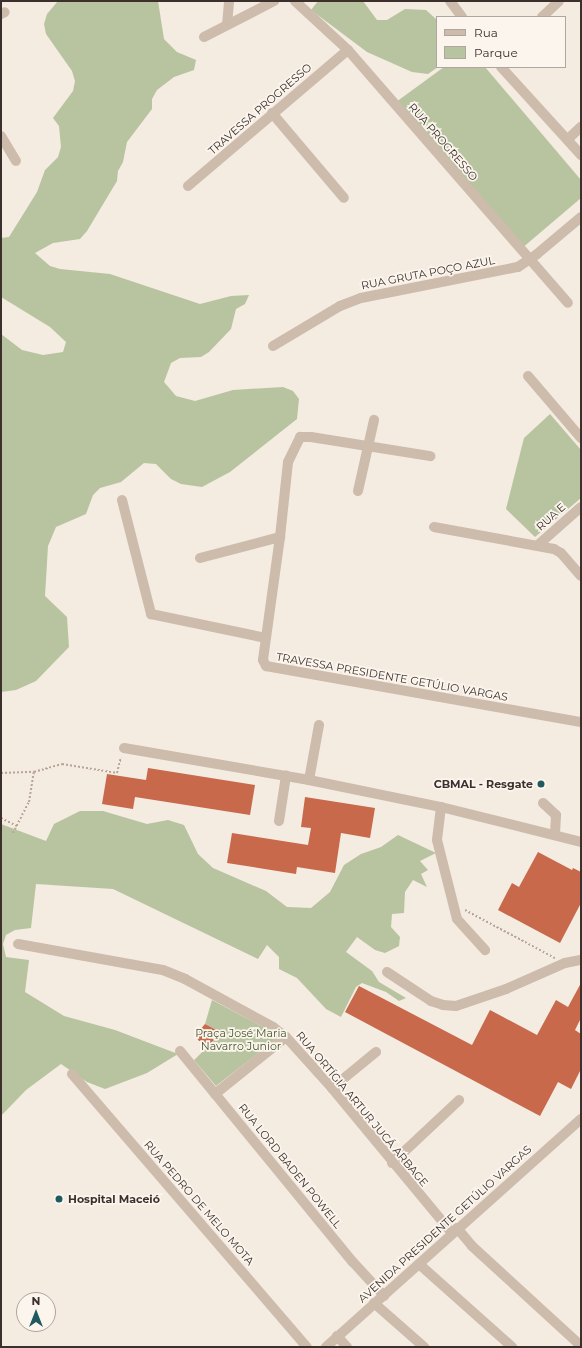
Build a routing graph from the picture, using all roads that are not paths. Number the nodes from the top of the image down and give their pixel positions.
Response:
1 (229, 1) edge
2 (252, 1) edge
3 (274, 1) edge
4 (295, 1) edge
5 (450, 1) edge
6 (559, 1) edge
7 (251, 12) junction
8 (461, 16) edge
9 (543, 16) edge
10 (227, 25) junction
11 (204, 37) dead end
12 (348, 50) junction
13 (503, 68) edge
14 (272, 113) junction
15 (581, 127) edge
16 (1, 136) edge
17 (568, 139) junction
18 (581, 154) edge
19 (16, 161) dead end
20 (188, 186) dead end
21 (344, 198) dead end
22 (581, 216) edge
23 (529, 260) junction
24 (568, 303) dead end
25 (273, 346) dead end
26 (528, 376) dead end
27 (374, 420) dead end
28 (581, 438) edge
29 (368, 446) junction
30 (430, 456) dead end
31 (358, 491) dead end
32 (122, 500) dead end
33 (581, 507) edge
34 (434, 527) dead end
35 (280, 537) junction
36 (538, 545) junction
37 (200, 558) dead end
38 (581, 576) edge
39 (266, 638) junction
40 (581, 722) edge
41 (318, 724) dead end
42 (124, 748) road end
43 (286, 776) junction
44 (309, 780) junction
45 (543, 803) dead end
46 (441, 807) junction
47 (279, 821) dead end
48 (555, 835) junction
49 (581, 842) edge
50 (18, 944) dead end
51 (485, 950) dead end
52 (581, 960) edge
53 (387, 972) dead end
54 (286, 1037) junction
55 (180, 1051) dead end
56 (376, 1052) dead end
57 (72, 1074) dead end
58 (332, 1088) junction
59 (215, 1094) junction
60 (459, 1100) dead end
61 (581, 1119) edge
62 (392, 1163) junction
63 (454, 1231) junction
64 (419, 1264) junction
65 (384, 1296) junction
66 (374, 1303) junction
67 (337, 1336) junction
68 (329, 1346) edge
69 (581, 1346) edge
70 (307, 1347) edge
71 (347, 1347) edge
72 (424, 1347) edge
73 (512, 1347) edge

1 - 10 street
2 - 7 street
3 - 7 street
4 - 12 street, RUA PROGRESSO
5 - 8 street
6 - 9 street
7 - 10 street
10 - 11 street
12 - 14 street, TRAVESSA PROGRESSO
12 - 23 street, RUA PROGRESSO
13 - 17 street
14 - 20 street, TRAVESSA PROGRESSO
14 - 21 street
15 - 17 street
16 - 19 street
17 - 18 street
22 - 23 street, RUA GRUTA POÇO AZUL
23 - 24 street, RUA PROGRESSO
23 - 25 street, RUA GRUTA POÇO AZUL
26 - 28 street
27 - 29 street
29 - 30 street
29 - 31 street
29 - 35 street, TRAVESSA PRESIDENTE GETÚLIO VARGAS
32 - 39 street
33 - 36 street, RUA E
34 - 36 street
35 - 37 street
35 - 39 street, TRAVESSA PRESIDENTE GETÚLIO VARGAS
36 - 38 street
39 - 40 street, TRAVESSA PRESIDENTE GETÚLIO VARGAS
41 - 44 street
42 - 43 street
43 - 44 street
43 - 47 street
44 - 46 street
45 - 48 street
46 - 48 street
46 - 51 street
48 - 49 street
50 - 54 street, RUA ORTÍGIA ARTUR JUCÁ ARBAGE
52 - 53 street
54 - 58 street, RUA ORTÍGIA ARTUR JUCÁ ARBAGE
54 - 59 street
55 - 59 street, RUA LORD BADEN POWELL
56 - 58 street
57 - 70 street, RUA PEDRO DE MELO MOTA
58 - 62 street, RUA ORTÍGIA ARTUR JUCÁ ARBAGE
59 - 65 street, RUA LORD BADEN POWELL
60 - 62 street
61 - 63 street, AVENIDA PRESIDENTE GETÚLIO VARGAS
62 - 63 street, RUA ORTÍGIA ARTUR JUCÁ ARBAGE
63 - 64 street, AVENIDA PRESIDENTE GETÚLIO VARGAS
63 - 69 street, RUA ORTÍGIA ARTUR JUCÁ ARBAGE
64 - 65 street, AVENIDA PRESIDENTE GETÚLIO VARGAS
64 - 73 street
65 - 66 street, AVENIDA PRESIDENTE GETÚLIO VARGAS
66 - 67 street, AVENIDA PRESIDENTE GETÚLIO VARGAS
66 - 72 street
67 - 68 street, AVENIDA PRESIDENTE GETÚLIO VARGAS
67 - 71 street

